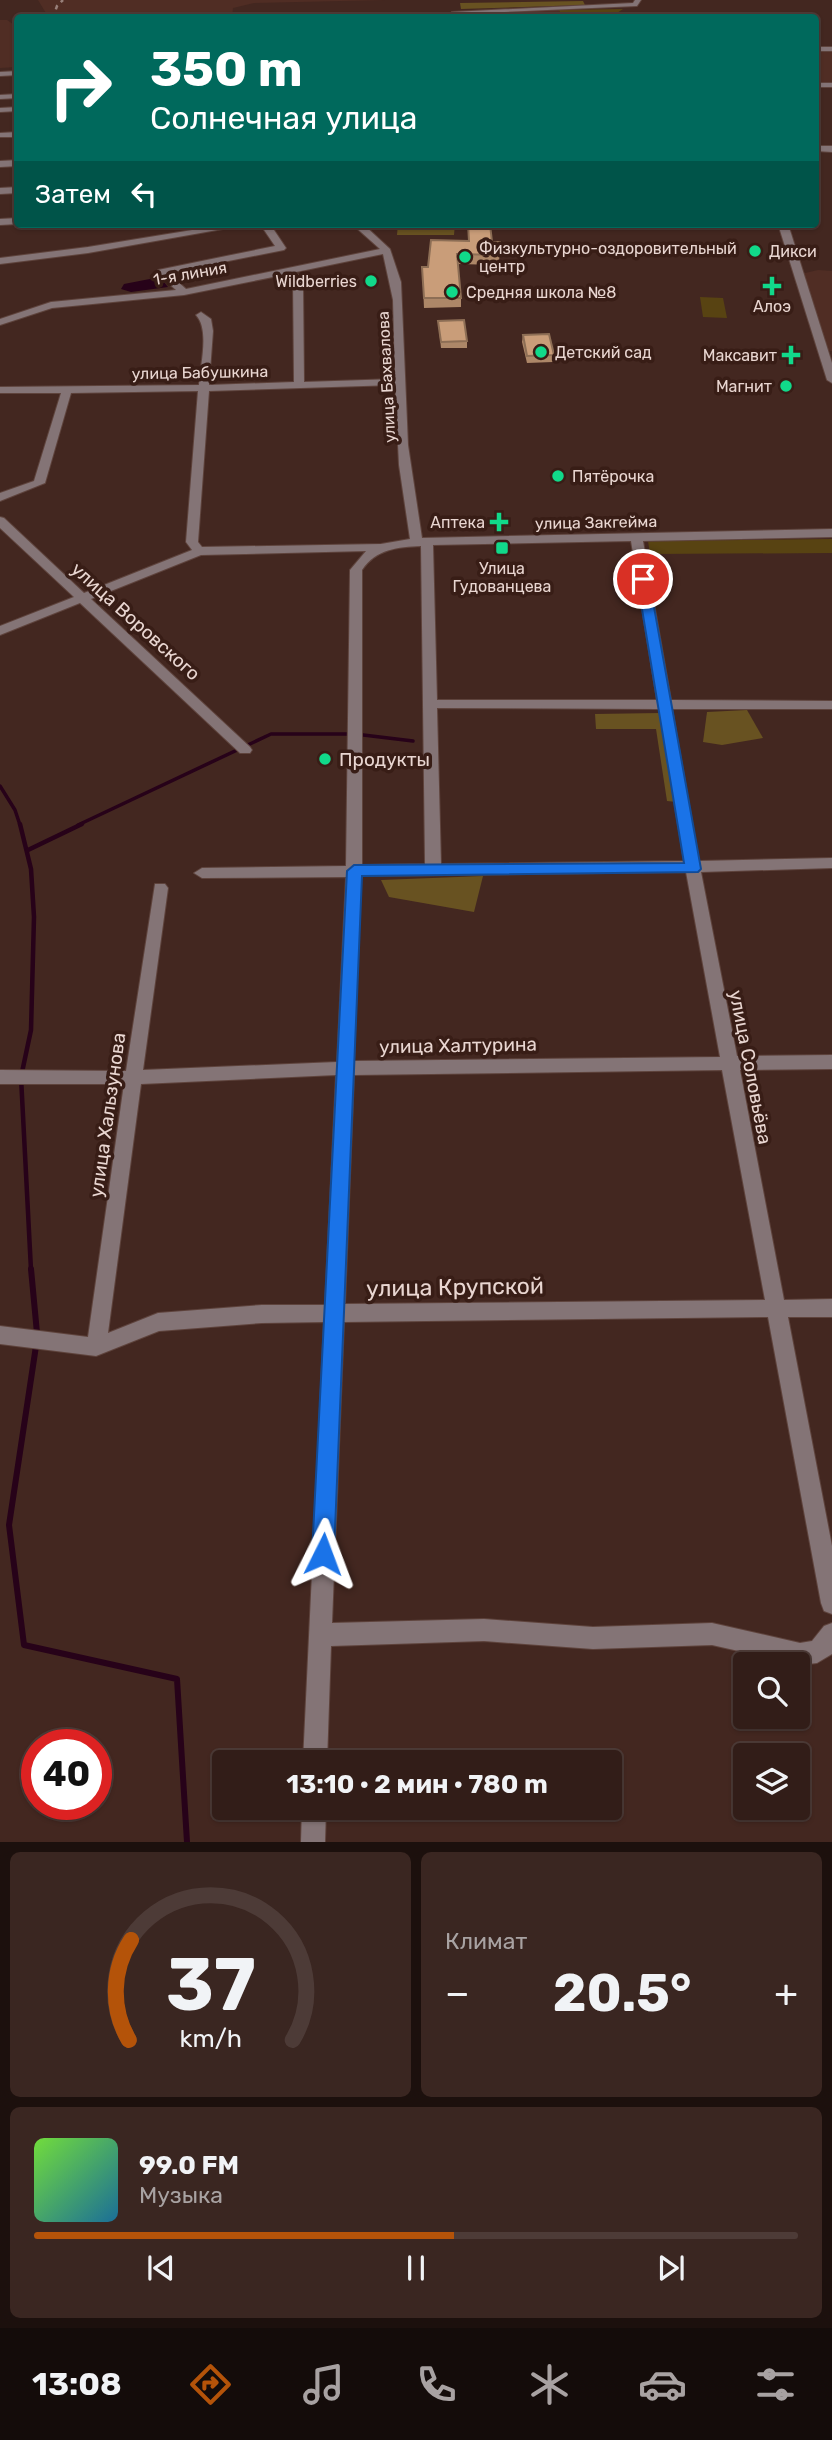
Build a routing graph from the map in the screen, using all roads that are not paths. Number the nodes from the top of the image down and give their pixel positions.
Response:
1 (636, 3) edge
2 (472, 14) edge
3 (199, 228) edge
4 (268, 228) edge
5 (360, 228) edge
6 (784, 228) edge
7 (386, 251) junction
8 (0, 261) edge
9 (290, 270) junction
10 (184, 292) junction
11 (201, 315) dead end
12 (0, 322) edge
13 (832, 380) edge
14 (400, 382) junction
15 (299, 386) junction
16 (204, 388) junction
17 (67, 389) junction
18 (0, 390) edge
19 (0, 497) edge
20 (0, 521) edge
21 (832, 533) edge
22 (636, 537) junction
23 (422, 542) junction
24 (199, 551) junction
25 (372, 552) junction
26 (81, 597) junction
27 (0, 631) edge
28 (430, 704) junction
29 (666, 705) junction
30 (832, 705) edge
31 (245, 750) dead end
32 (832, 863) edge
33 (433, 869) junction
34 (693, 869) junction
35 (354, 871) junction
36 (202, 873) dead end
37 (160, 888) dead end
38 (832, 1062) edge
39 (729, 1063) junction
40 (345, 1068) junction
41 (0, 1077) edge
42 (133, 1077) junction
43 (776, 1308) junction
44 (832, 1308) edge
45 (334, 1312) junction
46 (0, 1335) edge
47 (96, 1347) junction
48 (832, 1603) edge
49 (832, 1634) edge
50 (319, 1635) junction
51 (315, 1750) edge
52 (314, 1820) edge
53 (313, 1842) edge

1 - 2 street
3 - 8 street
4 - 10 street
5 - 7 street
6 - 13 street
7 - 9 street, 1-я линия
7 - 14 street, улица Бахвалова
9 - 10 street, 1-я линия
9 - 15 street
10 - 12 street, 1-я линия
11 - 16 street
14 - 15 street, улица Бабушкина
14 - 23 street, улица Бахвалова
15 - 16 street, улица Бабушкина
16 - 17 street, улица Бабушкина
16 - 24 street
17 - 18 street, улица Бабушкина
17 - 19 street
20 - 26 street, улица Воровского
21 - 22 street, улица Закгейма
22 - 23 street, улица Закгейма
22 - 29 street, улица Соловьёва
23 - 25 street, улица Закгейма
23 - 28 street, улица Бахвалова
24 - 25 street, улица Закгейма
24 - 26 street
25 - 35 street
26 - 27 street
26 - 31 street, улица Воровского
28 - 29 street
28 - 33 street, улица Бахвалова
29 - 30 street
29 - 34 street, улица Соловьёва
32 - 34 street
33 - 34 street
33 - 35 street
34 - 39 street, улица Соловьёва
35 - 36 street
35 - 40 street
37 - 42 street, улица Хальзунова
38 - 39 street, улица Халтурина
39 - 40 street, улица Халтурина
39 - 43 street, улица Соловьёва
40 - 42 street, улица Халтурина
40 - 45 street
41 - 42 street, улица Халтурина
42 - 47 street, улица Хальзунова
43 - 44 street, улица Крупской
43 - 45 street, улица Крупской
43 - 48 street, улица Соловьёва
45 - 47 street, улица Крупской
45 - 50 street
46 - 47 street, улица Крупской
49 - 50 street
50 - 51 street
52 - 53 street

